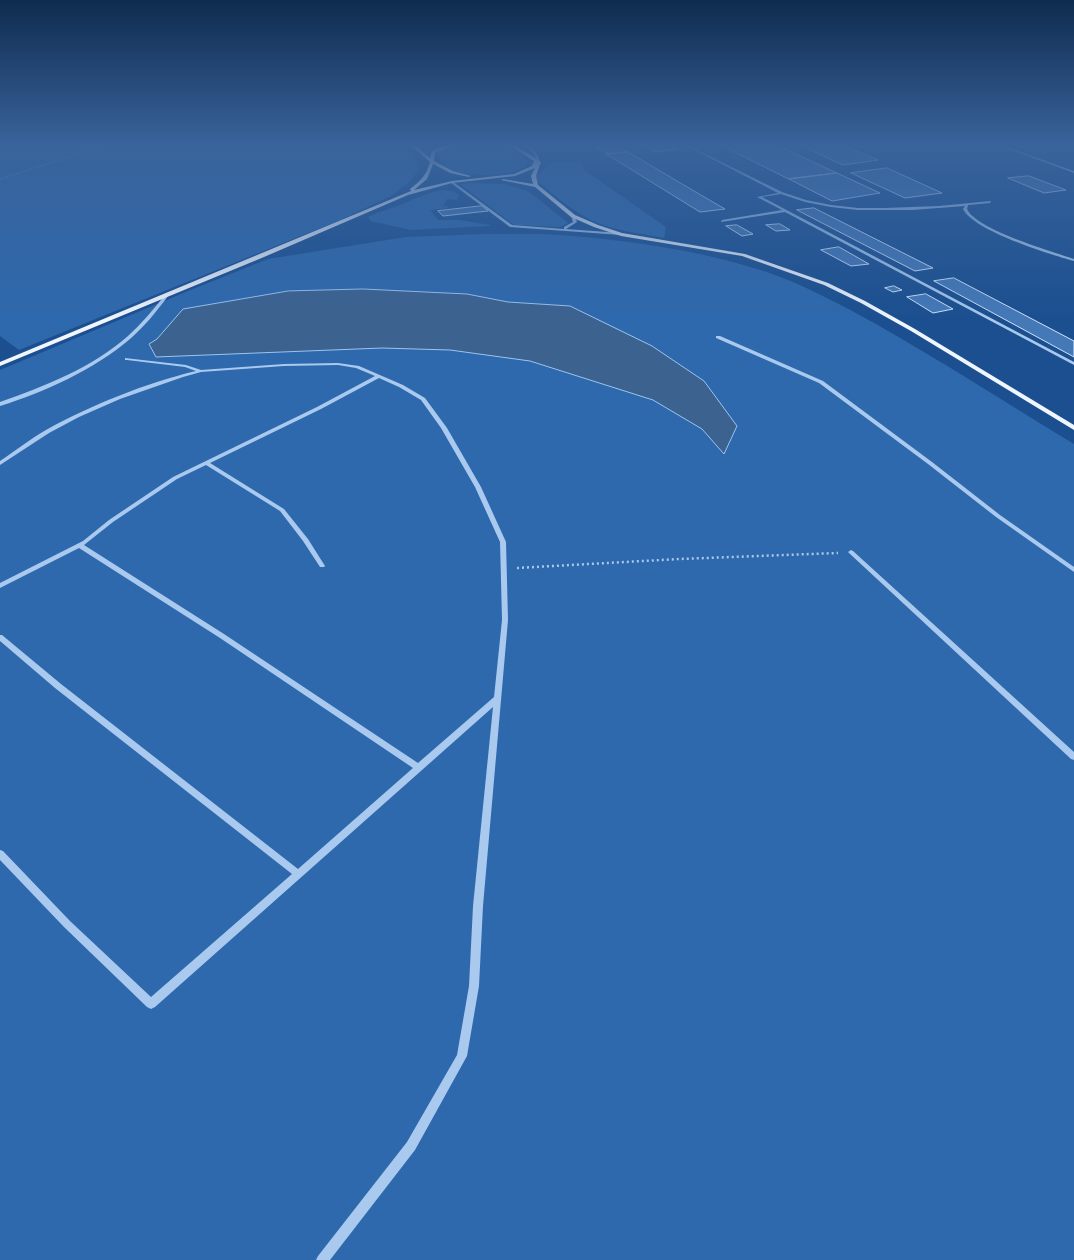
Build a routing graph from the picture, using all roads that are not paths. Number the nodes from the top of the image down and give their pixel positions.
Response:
1 (385, 203) edge
2 (480, 203) edge
3 (557, 203) edge
4 (770, 203) edge
5 (819, 203) edge
6 (981, 203) edge
7 (967, 204) junction
8 (785, 211) junction
9 (573, 216) junction
10 (722, 221) dead end
11 (562, 229) junction
12 (621, 234) junction
13 (1074, 260) edge
14 (166, 296) junction
15 (718, 337) dead end
16 (127, 359) dead end
17 (0, 364) edge
18 (1074, 364) edge
19 (201, 371) junction
20 (379, 376) junction
21 (0, 404) edge
22 (1074, 428) edge
23 (0, 463) edge
24 (206, 463) junction
25 (79, 545) junction
26 (851, 552) road end
27 (322, 566) dead end
28 (1074, 570) edge
29 (0, 586) edge
30 (0, 638) edge
31 (498, 698) junction
32 (1074, 757) edge
33 (419, 768) junction
34 (0, 854) edge
35 (298, 874) junction
36 (322, 1260) edge

1 - 14 main road
2 - 11 street
3 - 9 main road
4 - 8 street
5 - 7 street
6 - 7 street
7 - 13 street
8 - 10 street
8 - 18 street
9 - 11 street
9 - 12 main road
11 - 12 street
12 - 22 main road
14 - 17 main road
14 - 21 street
15 - 28 street
16 - 19 street
19 - 20 street
19 - 23 street
20 - 24 street
20 - 31 street
24 - 25 street
24 - 27 street
25 - 29 street
25 - 33 street
26 - 32 street
30 - 35 street
31 - 33 street
31 - 36 street
33 - 35 street
34 - 35 street

